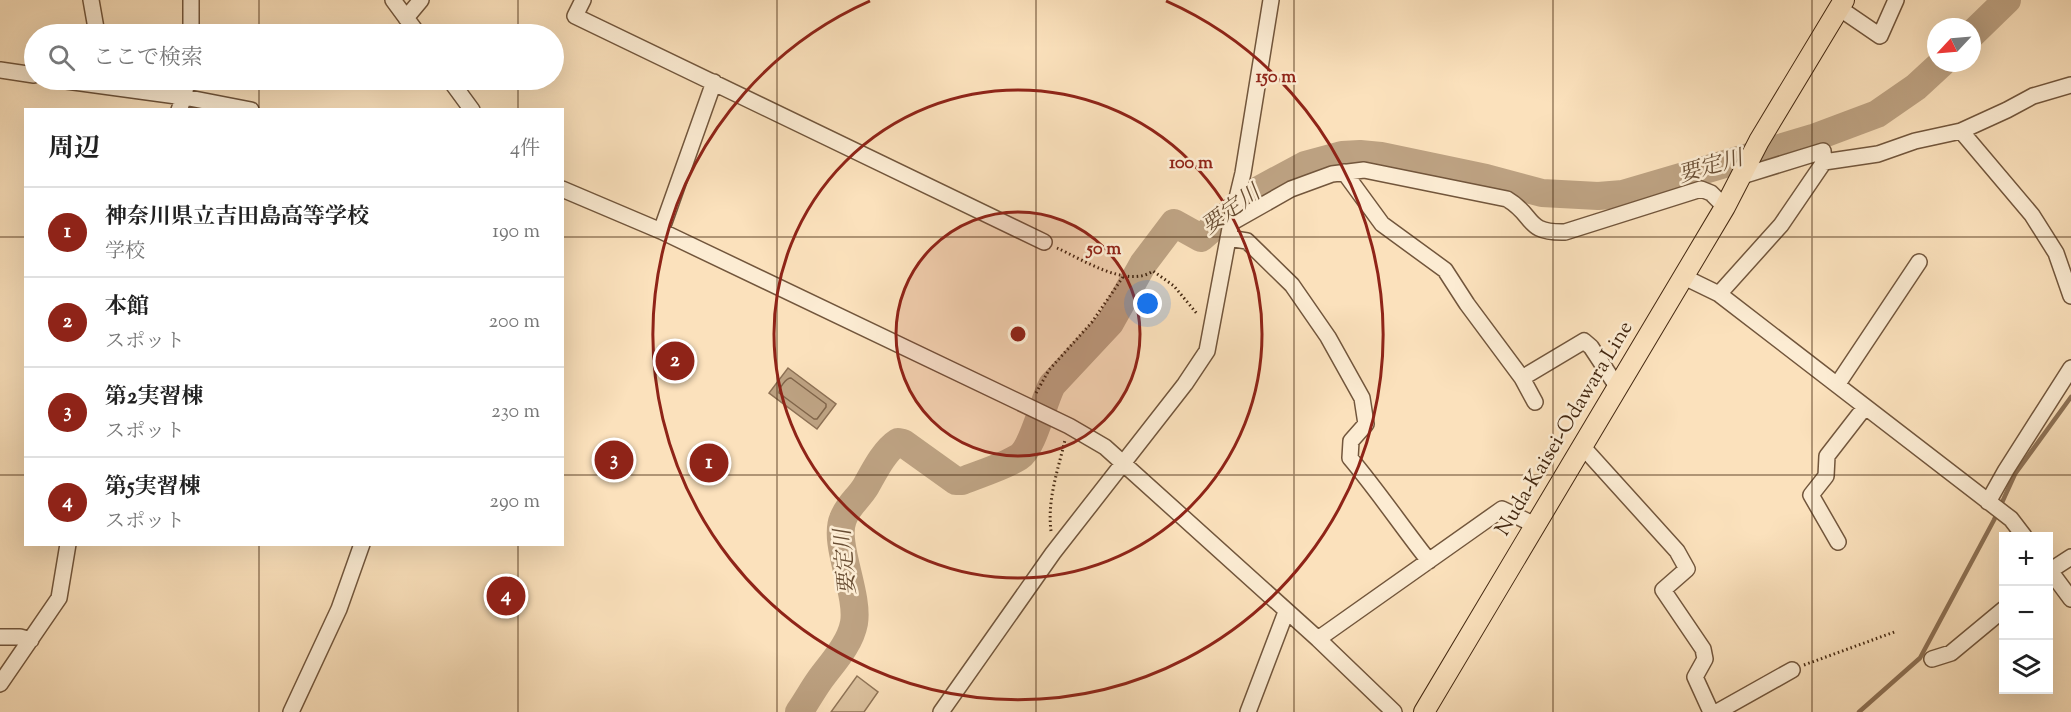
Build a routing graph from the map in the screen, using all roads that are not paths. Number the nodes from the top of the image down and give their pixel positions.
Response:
1 (91, 0) edge
2 (191, 0) edge
3 (393, 0) edge
4 (421, 0) edge
5 (582, 0) edge
6 (1271, 0) edge
7 (1896, 0) edge
8 (1842, 4) edge
9 (406, 18) junction
10 (95, 24) edge
11 (191, 24) edge
12 (410, 24) edge
13 (0, 70) edge
14 (24, 74) edge
15 (714, 82) junction
16 (2071, 85) edge
17 (122, 90) edge
18 (457, 90) edge
19 (182, 103) edge
20 (231, 108) edge
21 (471, 108) edge
22 (1961, 131) junction
23 (1824, 162) junction
24 (1344, 172) junction
25 (1743, 173) junction
26 (564, 190) edge
27 (1725, 207) junction
28 (1231, 223) junction
29 (661, 231) junction
30 (1228, 238) junction
31 (1044, 242) road end
32 (1919, 262) dead end
33 (2066, 263) edge
34 (1684, 277) junction
35 (1719, 294) junction
36 (2071, 296) edge
37 (2071, 368) edge
38 (1522, 378) junction
39 (1837, 385) junction
40 (1618, 388) junction
41 (1535, 402) dead end
42 (1866, 407) junction
43 (1582, 446) junction
44 (1123, 462) junction
45 (1988, 502) junction
46 (1535, 525) junction
47 (2020, 532) edge
48 (1838, 542) dead end
49 (68, 546) edge
50 (361, 546) edge
51 (2071, 557) edge
52 (1429, 561) junction
53 (2053, 568) edge
54 (2053, 575) edge
55 (2071, 599) edge
56 (1286, 612) junction
57 (1999, 613) edge
58 (0, 637) edge
59 (1318, 639) junction
60 (31, 640) junction
61 (1932, 659) dead end
62 (1791, 670) road end
63 (0, 684) edge
64 (291, 712) edge
65 (941, 712) edge
66 (1248, 712) edge
67 (1394, 712) edge
68 (1424, 712) edge
69 (1712, 712) edge
70 (1717, 712) edge

1 - 10 street
2 - 11 street
3 - 9 street
4 - 9 street
5 - 15 street
6 - 28 street
7 - 8 street
8 - 25 main road, Nuda-Kaisei-Odawara Line
9 - 12 street
13 - 14 street
15 - 29 street
15 - 31 street
16 - 22 street
17 - 19 street
18 - 21 street
19 - 20 street
22 - 23 street
22 - 33 street
23 - 25 street
23 - 35 street
24 - 27 street
24 - 28 street
24 - 38 street
25 - 27 main road, Nuda-Kaisei-Odawara Line
26 - 29 street
27 - 34 main road, Nuda-Kaisei-Odawara Line
28 - 30 street
29 - 44 street
30 - 44 street
30 - 52 street
32 - 39 street
33 - 36 street
34 - 35 street
34 - 40 main road, Nuda-Kaisei-Odawara Line
35 - 39 street
37 - 45 street
38 - 40 street
38 - 41 street
39 - 42 street
40 - 43 main road, Nuda-Kaisei-Odawara Line
42 - 45 street
42 - 48 street
43 - 46 main road, Nuda-Kaisei-Odawara Line
43 - 69 street
44 - 56 street
44 - 65 street
45 - 47 street
46 - 52 street
46 - 68 main road, Nuda-Kaisei-Odawara Line
49 - 60 street
50 - 64 street
51 - 53 street
52 - 59 street
54 - 55 street
56 - 59 street
56 - 66 street
57 - 61 street
58 - 60 street
59 - 67 street
60 - 63 street
62 - 70 street

